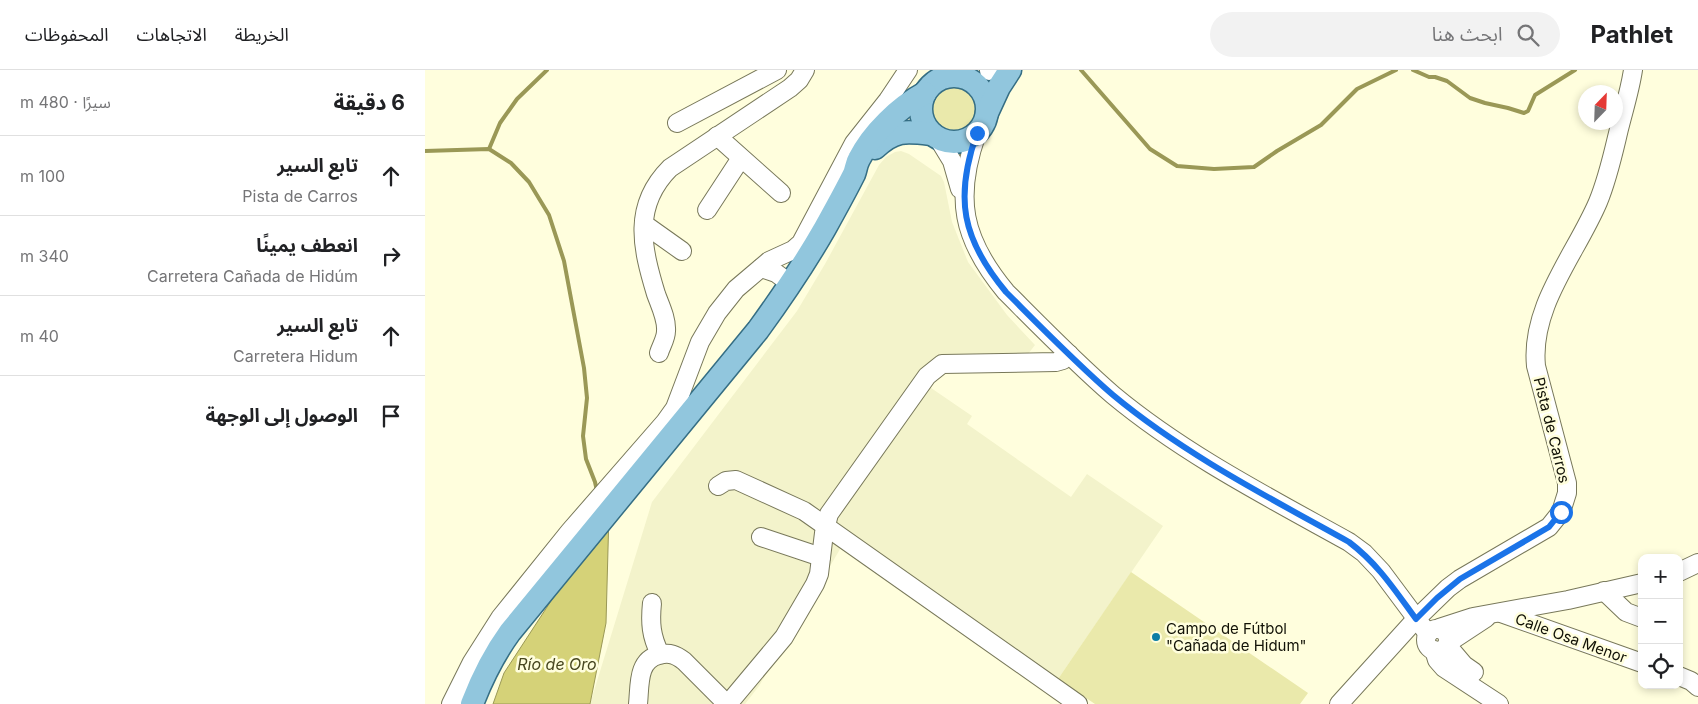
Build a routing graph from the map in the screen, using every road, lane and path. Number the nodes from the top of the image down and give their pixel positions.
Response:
1 (777, 70) edge
2 (805, 70) edge
3 (908, 70) edge
4 (995, 70) edge
5 (1633, 70) edge
6 (966, 78) junction
7 (925, 93) junction
8 (987, 113) junction
9 (677, 123) dead end
10 (977, 133) junction
11 (717, 136) junction
12 (935, 136) junction
13 (741, 158) junction
14 (855, 172) junction
15 (781, 193) dead end
16 (963, 196) junction
17 (707, 210) dead end
18 (644, 230) junction
19 (682, 251) dead end
20 (761, 268) junction
21 (791, 284) junction
22 (659, 353) dead end
23 (1069, 354) junction
24 (718, 486) dead end
25 (825, 525) junction
26 (761, 538) dead end
27 (821, 557) junction
28 (1638, 583) edge
29 (1604, 591) junction
30 (652, 603) dead end
31 (1495, 614) junction
32 (1638, 616) edge
33 (1416, 619) junction
34 (1440, 641) junction
35 (660, 654) junction
36 (1638, 662) edge
37 (1474, 672) dead end
38 (1683, 678) edge
39 (1698, 687) edge
40 (451, 704) edge
41 (472, 704) edge
42 (638, 704) edge
43 (727, 704) edge
44 (1078, 704) edge
45 (1339, 704) edge
46 (1499, 704) edge

1 - 9 street
2 - 11 street
3 - 20 street
4 - 6 main road
4 - 8 main road
5 - 33 street, Pista de Carros
6 - 7 main road
6 - 8 main road
7 - 12 main road
7 - 14 main road
8 - 10 main road
10 - 12 main road
10 - 16 street
11 - 13 street
11 - 18 street
12 - 14 main road
12 - 16 street
13 - 15 street
13 - 17 street
14 - 21 main road
16 - 23 street
18 - 19 street
18 - 22 street
20 - 21 street
20 - 40 street
21 - 41 main road
23 - 25 street
23 - 33 street
24 - 25 street
25 - 27 street
25 - 44 street
26 - 27 street
27 - 43 street
28 - 29 street
29 - 31 street
29 - 32 street
30 - 35 street
31 - 34 street
31 - 36 street, Calle Osa Menor
33 - 34 street
33 - 45 street, Pista de Carros
34 - 37 street
34 - 46 street
35 - 42 street
35 - 43 street
38 - 39 street

